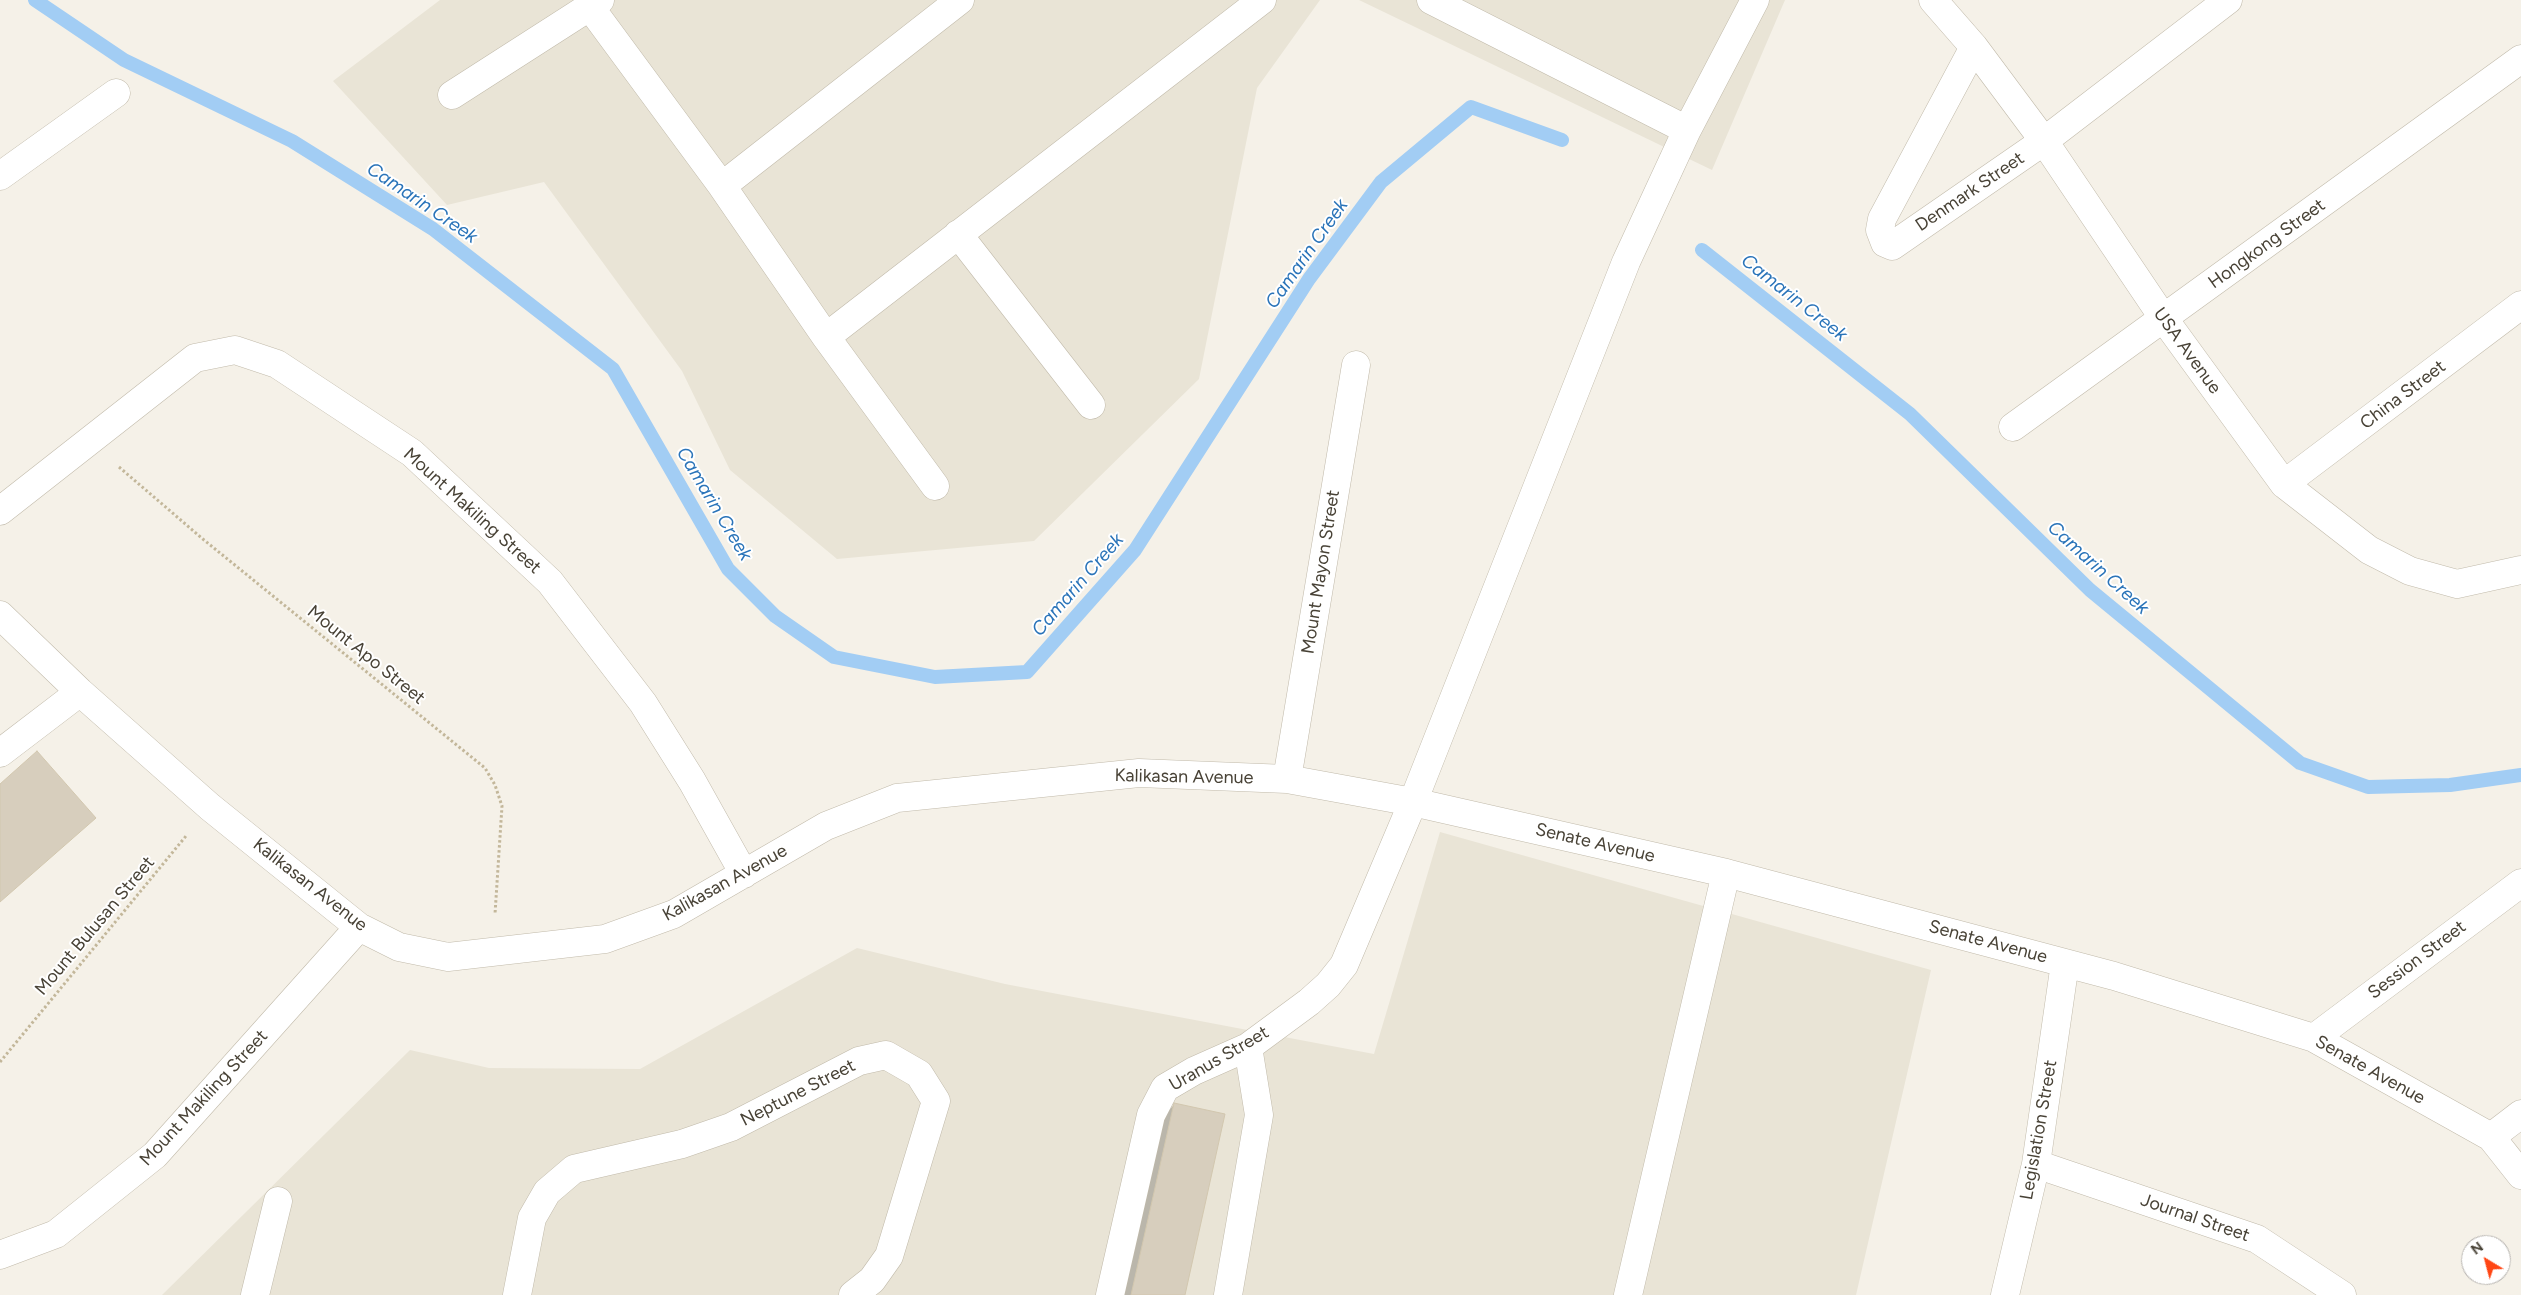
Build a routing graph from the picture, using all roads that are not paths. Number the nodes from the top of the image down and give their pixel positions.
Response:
1 (960, 0) edge
2 (1262, 0) edge
3 (1430, 0) edge
4 (1755, 0) edge
5 (1933, 0) edge
6 (2228, 0) edge
7 (595, 4) edge
8 (2198, 9) edge
9 (1974, 47) junction
10 (2521, 59) edge
11 (116, 93) dead end
12 (452, 95) dead end
13 (1687, 130) junction
14 (2044, 141) junction
15 (0, 176) edge
16 (722, 186) junction
17 (958, 234) junction
18 (2521, 305) edge
19 (2164, 319) junction
20 (826, 337) junction
21 (1356, 365) dead end
22 (1091, 405) dead end
23 (2013, 427) dead end
24 (2284, 484) junction
25 (935, 486) dead end
26 (0, 511) edge
27 (2521, 570) edge
28 (0, 615) edge
29 (80, 692) junction
30 (0, 753) edge
31 (1287, 779) junction
32 (1414, 802) junction
33 (1726, 873) junction
34 (744, 874) junction
35 (2521, 883) edge
36 (359, 927) junction
37 (2065, 963) junction
38 (2314, 1038) junction
39 (1248, 1047) junction
40 (2521, 1114) edge
41 (2491, 1137) junction
42 (2036, 1164) junction
43 (2521, 1175) edge
44 (278, 1201) dead end
45 (0, 1255) edge
46 (255, 1295) edge
47 (517, 1295) edge
48 (853, 1295) edge
49 (1110, 1295) edge
50 (1228, 1295) edge
51 (1628, 1295) edge
52 (2005, 1295) edge
53 (2342, 1295) edge

1 - 16 street
2 - 17 street
3 - 13 street
4 - 13 street, Uranus Street
5 - 9 street, USA Avenue
6 - 8 street, Denmark Street
7 - 12 street
7 - 16 street
8 - 14 street, Denmark Street
9 - 14 street, USA Avenue
9 - 14 street, Denmark Street
10 - 19 street, Hongkong Street
11 - 15 street
13 - 32 street, Uranus Street
14 - 19 street, USA Avenue
16 - 20 street
17 - 20 street
17 - 22 street
18 - 24 street, China Street
19 - 23 street, Hongkong Street
19 - 24 street, USA Avenue
20 - 25 street
21 - 31 street, Mount Mayon Street
24 - 27 street, USA Avenue
26 - 34 street, Mount Makiling Street
28 - 29 street, Kalikasan Avenue
29 - 30 street
29 - 36 street, Kalikasan Avenue
31 - 32 street, Kalikasan Avenue
31 - 34 street, Kalikasan Avenue
32 - 33 street, Senate Avenue
32 - 39 street, Uranus Street
33 - 37 street, Senate Avenue
33 - 51 street
34 - 36 street, Kalikasan Avenue
35 - 38 street, Session Street
36 - 45 street, Mount Makiling Street
37 - 38 street, Senate Avenue
37 - 42 street, Legislation Street
38 - 41 street, Senate Avenue
39 - 49 street, Uranus Street
39 - 50 street
40 - 41 street
41 - 43 street, Senate Avenue
42 - 52 street, Legislation Street
42 - 53 street, Journal Street
44 - 46 street
47 - 48 street, Neptune Street

